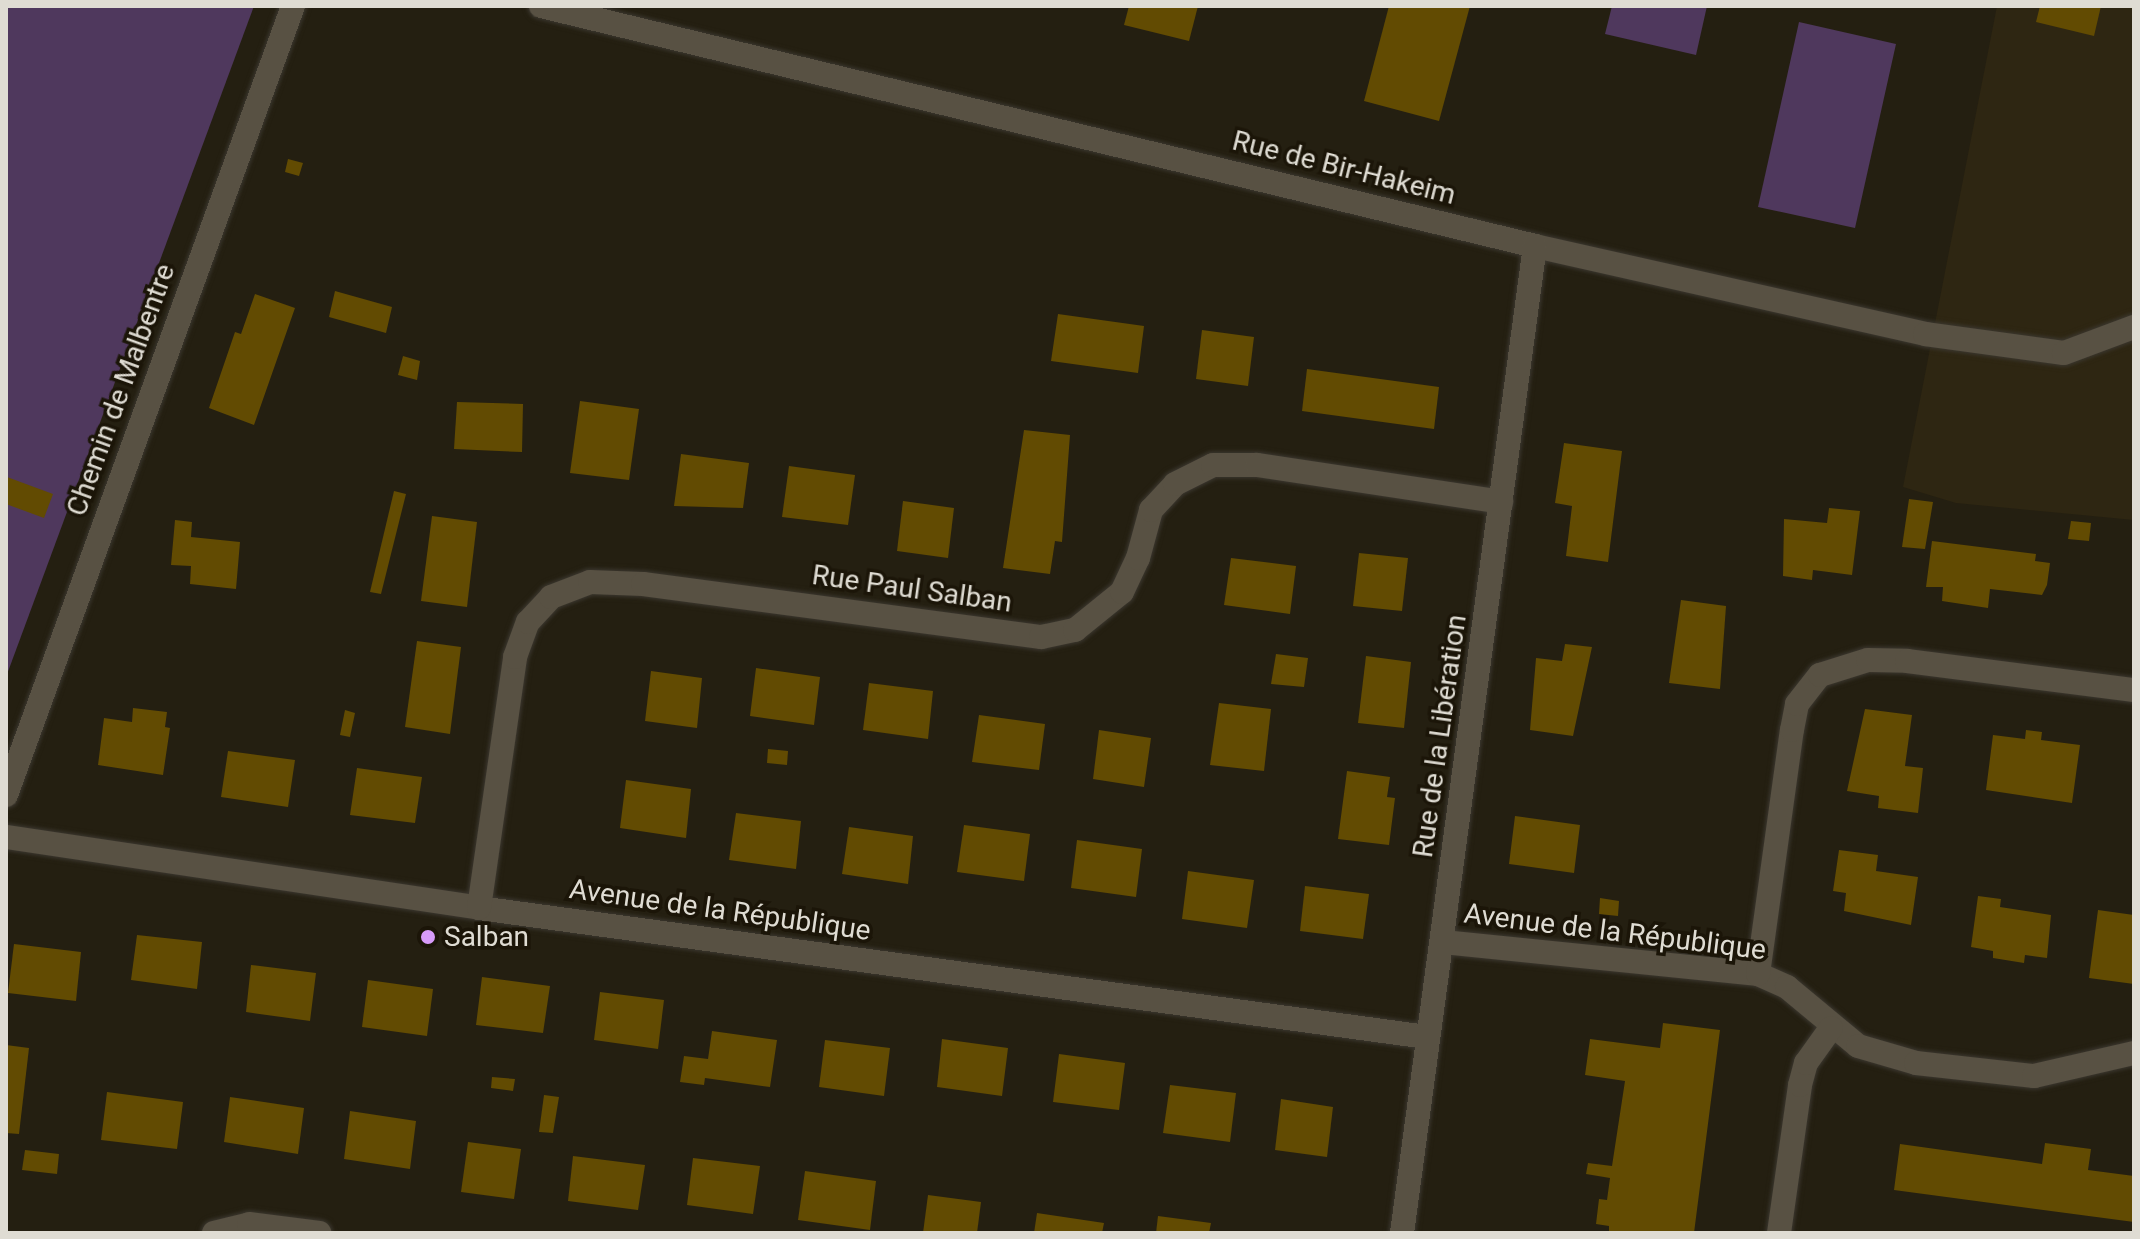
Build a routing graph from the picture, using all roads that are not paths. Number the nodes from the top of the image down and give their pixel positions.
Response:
1 (293, 6) edge
2 (541, 6) edge
3 (1535, 246) junction
4 (2134, 327) edge
5 (1501, 502) junction
6 (2134, 690) edge
7 (6, 795) edge
8 (6, 837) edge
9 (479, 908) junction
10 (1443, 942) junction
11 (1758, 974) junction
12 (1831, 1028) junction
13 (1427, 1037) junction
14 (2134, 1053) edge
15 (214, 1233) edge
16 (319, 1233) edge
17 (1402, 1233) edge
18 (1779, 1233) edge

1 - 7 street, Chemin de Malbentre
2 - 3 street, Rue de Bir-Hakeim
3 - 4 street, Rue de Bir-Hakeim
3 - 5 street, Rue de la Libération
5 - 9 street, Rue Paul Salban
5 - 10 street, Rue de la Libération
6 - 11 street
8 - 9 street, Avenue de la République
9 - 13 street, Avenue de la République
10 - 11 street, Avenue de la République
10 - 13 street, Rue de la Libération
11 - 12 street, Avenue de la République
12 - 14 street, Avenue de la République
12 - 18 street
13 - 17 street, Rue de la Libération
15 - 16 street

